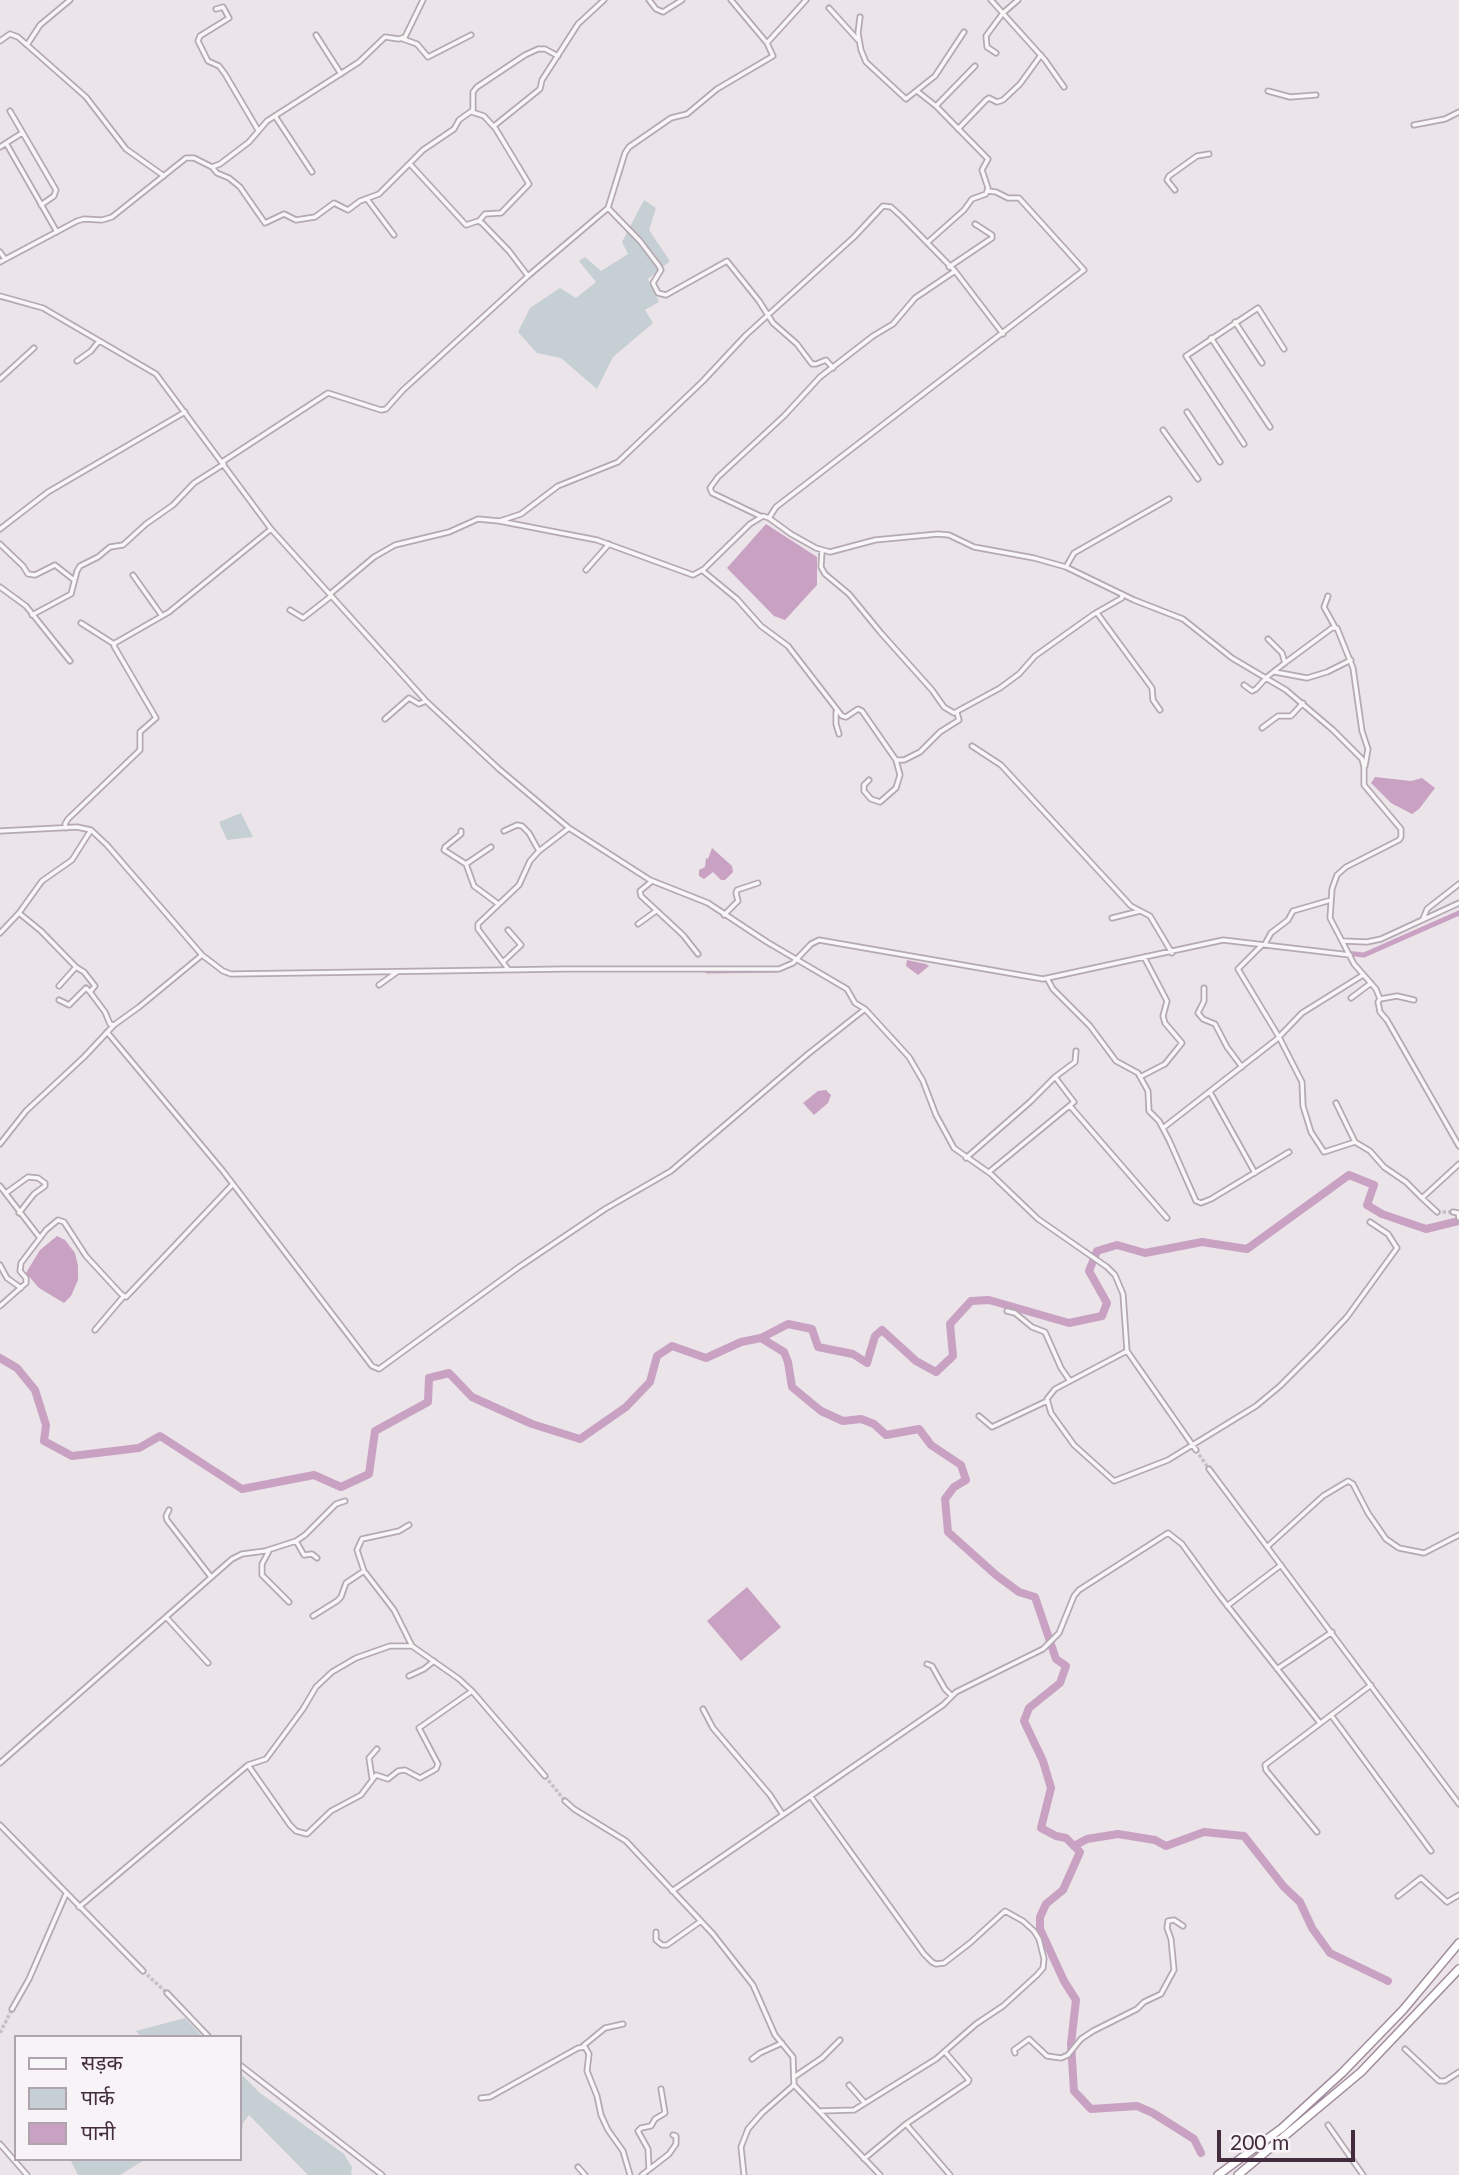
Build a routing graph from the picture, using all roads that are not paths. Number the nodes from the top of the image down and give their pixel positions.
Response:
1 (70, 0) edge
2 (423, 0) edge
3 (604, 0) edge
4 (649, 0) edge
5 (682, 0) edge
6 (731, 0) edge
7 (806, 0) edge
8 (991, 0) edge
9 (1018, 0) edge
10 (829, 8) dead end
11 (216, 9) dead end
12 (1003, 13) junction
13 (860, 17) dead end
14 (964, 32) dead end
15 (316, 35) dead end
16 (471, 35) dead end
17 (402, 39) junction
18 (0, 41) edge
19 (859, 42) junction
20 (767, 43) junction
21 (27, 45) junction
22 (996, 53) dead end
23 (1041, 55) junction
24 (558, 56) junction
25 (975, 66) dead end
26 (341, 74) junction
27 (1064, 87) dead end
28 (917, 91) junction
29 (1268, 91) dead end
30 (1316, 95) dead end
31 (936, 106) junction
32 (10, 111) dead end
33 (1459, 112) edge
34 (471, 113) junction
35 (275, 116) junction
36 (1414, 125) dead end
37 (494, 127) junction
38 (958, 129) junction
39 (258, 131) junction
40 (23, 133) junction
41 (6, 143) junction
42 (0, 147) edge
43 (1209, 154) dead end
44 (410, 163) junction
45 (212, 167) junction
46 (312, 172) dead end
47 (164, 176) junction
48 (1175, 190) dead end
49 (988, 191) junction
50 (367, 199) junction
51 (41, 205) junction
52 (608, 208) junction
53 (479, 221) junction
54 (975, 224) dead end
55 (57, 232) junction
56 (394, 235) dead end
57 (928, 243) junction
58 (0, 252) edge
59 (5, 259) junction
60 (0, 262) edge
61 (949, 267) junction
62 (956, 271) junction
63 (528, 276) junction
64 (0, 296) edge
65 (767, 316) junction
66 (1235, 322) junction
67 (1003, 334) junction
68 (1211, 338) junction
69 (99, 341) junction
70 (34, 348) dead end
71 (1284, 349) dead end
72 (77, 361) dead end
73 (1262, 363) dead end
74 (833, 368) junction
75 (0, 379) edge
76 (185, 412) junction
77 (1187, 412) dead end
78 (1269, 427) dead end
79 (1163, 430) dead end
80 (1244, 444) dead end
81 (1220, 462) dead end
82 (223, 463) junction
83 (1198, 479) dead end
84 (1169, 499) dead end
85 (760, 516) junction
86 (769, 518) junction
87 (499, 521) junction
88 (0, 529) edge
89 (271, 529) junction
90 (0, 544) edge
91 (609, 544) junction
92 (822, 551) junction
93 (1067, 566) junction
94 (586, 570) dead end
95 (703, 571) junction
96 (133, 575) dead end
97 (75, 581) junction
98 (0, 587) edge
99 (1122, 594) junction
100 (330, 595) junction
101 (1328, 596) dead end
102 (290, 610) dead end
103 (1097, 613) junction
104 (32, 615) junction
105 (162, 616) junction
106 (81, 623) dead end
107 (1335, 627) junction
108 (1268, 639) dead end
109 (114, 644) junction
110 (1351, 660) junction
111 (70, 661) dead end
112 (1285, 663) junction
113 (1275, 672) junction
114 (1267, 677) junction
115 (1244, 685) dead end
116 (426, 701) junction
117 (1303, 703) junction
118 (836, 709) junction
119 (1160, 710) dead end
120 (957, 713) junction
121 (385, 719) dead end
122 (1262, 728) dead end
123 (839, 734) dead end
124 (972, 746) dead end
125 (896, 760) junction
126 (1364, 767) junction
127 (869, 780) dead end
128 (66, 826) junction
129 (569, 828) junction
130 (91, 830) junction
131 (0, 831) edge
132 (461, 831) dead end
133 (504, 831) dead end
134 (491, 847) dead end
135 (539, 851) junction
136 (466, 864) junction
137 (652, 881) junction
138 (758, 883) dead end
139 (1459, 884) edge
140 (1331, 900) junction
141 (497, 903) junction
142 (1459, 903) edge
143 (656, 911) junction
144 (1141, 911) junction
145 (19, 913) junction
146 (724, 915) junction
147 (1112, 918) dead end
148 (1423, 919) junction
149 (638, 925) dead end
150 (508, 930) dead end
151 (0, 933) edge
152 (1265, 942) junction
153 (1344, 942) junction
154 (1171, 950) junction
155 (1349, 953) junction
156 (698, 954) dead end
157 (202, 955) junction
158 (1144, 956) junction
159 (795, 958) junction
160 (506, 966) junction
161 (76, 967) junction
162 (397, 972) junction
163 (1363, 975) junction
164 (1048, 979) junction
165 (1371, 983) junction
166 (379, 985) dead end
167 (59, 986) dead end
168 (1204, 988) dead end
169 (90, 992) junction
170 (1351, 999) dead end
171 (1380, 999) junction
172 (59, 1000) dead end
173 (1414, 1000) dead end
174 (865, 1009) junction
175 (114, 1025) junction
176 (107, 1032) junction
177 (1279, 1037) junction
178 (1076, 1051) dead end
179 (1242, 1067) junction
180 (1055, 1077) junction
181 (1140, 1077) junction
182 (1210, 1092) junction
183 (1336, 1103) dead end
184 (1070, 1106) junction
185 (1163, 1128) junction
186 (1355, 1142) junction
187 (0, 1144) edge
188 (1459, 1146) edge
189 (1290, 1152) dead end
190 (966, 1158) junction
191 (1459, 1164) edge
192 (989, 1172) junction
193 (1255, 1173) junction
194 (233, 1184) junction
195 (0, 1186) edge
196 (5, 1193) junction
197 (1422, 1198) junction
198 (1437, 1212) tunnel mouth
199 (1453, 1212) dead end
200 (19, 1213) junction
201 (1459, 1217) edge
202 (1167, 1218) dead end
203 (1370, 1222) dead end
204 (40, 1238) junction
205 (0, 1265) edge
206 (21, 1288) junction
207 (123, 1297) junction
208 (0, 1307) edge
209 (1007, 1311) dead end
210 (95, 1330) dead end
211 (1128, 1351) junction
212 (1070, 1381) junction
213 (1047, 1401) junction
214 (979, 1416) dead end
215 (1193, 1444) junction
216 (1196, 1450) tunnel mouth
217 (1209, 1469) tunnel mouth
218 (345, 1501) dead end
219 (169, 1510) dead end
220 (410, 1525) dead end
221 (1459, 1535) edge
222 (296, 1541) junction
223 (1267, 1546) junction
224 (269, 1550) junction
225 (317, 1558) dead end
226 (1281, 1564) junction
227 (364, 1571) junction
228 (211, 1577) junction
229 (289, 1602) dead end
230 (1227, 1606) junction
231 (313, 1616) dead end
232 (166, 1617) junction
233 (1332, 1632) junction
234 (412, 1646) junction
235 (434, 1660) junction
236 (208, 1663) dead end
237 (927, 1664) dead end
238 (1277, 1669) junction
239 (409, 1676) dead end
240 (1372, 1684) junction
241 (472, 1691) junction
242 (952, 1696) junction
243 (703, 1709) dead end
244 (1331, 1715) junction
245 (1320, 1723) junction
246 (377, 1749) dead end
247 (0, 1763) edge
248 (248, 1765) junction
249 (545, 1776) tunnel mouth
250 (372, 1778) junction
251 (810, 1797) junction
252 (565, 1801) tunnel mouth
253 (1459, 1804) edge
254 (783, 1815) junction
255 (0, 1825) edge
256 (1317, 1832) dead end
257 (1431, 1851) dead end
258 (672, 1891) junction
259 (67, 1894) junction
260 (1459, 1895) edge
261 (1398, 1896) dead end
262 (79, 1907) junction
263 (701, 1921) junction
264 (1183, 1926) dead end
265 (656, 1932) dead end
266 (1459, 1943) edge
267 (1459, 1969) edge
268 (143, 1971) tunnel mouth
269 (167, 1993) tunnel mouth
270 (12, 2009) tunnel mouth
271 (623, 2024) dead end
272 (207, 2035) edge
273 (840, 2040) dead end
274 (782, 2043) junction
275 (583, 2046) junction
276 (1405, 2049) dead end
277 (944, 2052) junction
278 (1014, 2053) dead end
279 (752, 2059) dead end
280 (242, 2067) edge
281 (1459, 2072) edge
282 (794, 2077) junction
283 (794, 2085) junction
284 (849, 2085) dead end
285 (662, 2089) dead end
286 (481, 2098) dead end
287 (864, 2102) junction
288 (819, 2110) junction
289 (906, 2124) junction
290 (1328, 2125) dead end
291 (673, 2135) dead end
292 (0, 2144) edge
293 (864, 2159) junction
294 (14, 2160) edge
295 (15, 2161) edge
296 (578, 2167) dead end
297 (649, 2169) junction
298 (27, 2175) edge
299 (382, 2175) edge
300 (585, 2175) edge
301 (630, 2175) edge
302 (642, 2175) edge
303 (744, 2175) edge
304 (880, 2175) edge
305 (950, 2175) edge
306 (1218, 2175) edge
307 (1238, 2175) edge
308 (1363, 2175) edge

1 - 21 street
2 - 17 street
3 - 24 street
4 - 5 street
6 - 20 street
7 - 20 street
8 - 12 street
9 - 12 street
10 - 19 street
11 - 39 street
12 - 22 street
12 - 23 street
13 - 19 street
14 - 28 street
15 - 26 street
16 - 17 street
17 - 26 street
18 - 21 street
19 - 28 street
20 - 52 street
21 - 47 street
23 - 27 street
23 - 38 street
24 - 34 street
24 - 37 street
25 - 31 street
26 - 35 street
28 - 31 street
29 - 30 street
31 - 38 street
32 - 40 street
33 - 36 street
34 - 37 street
34 - 44 street
35 - 39 street
35 - 46 street
37 - 53 street
38 - 49 street
39 - 45 street
40 - 41 street
40 - 51 street
41 - 42 street
41 - 51 street
43 - 48 street
44 - 50 street
44 - 53 street
45 - 47 street
45 - 50 street
47 - 55 street
49 - 57 street
49 - 67 street
50 - 56 street
51 - 55 street
52 - 63 street
52 - 65 street
53 - 63 street
54 - 61 street
55 - 59 street
57 - 61 street
57 - 65 street
58 - 59 street
59 - 60 street
61 - 62 street
62 - 67 street
62 - 74 street
63 - 82 street
64 - 69 street
65 - 74 street
65 - 87 street
66 - 68 street
66 - 71 street
66 - 73 street
67 - 86 street
68 - 78 street
68 - 80 street
69 - 72 street
69 - 76 street
70 - 75 street
74 - 85 street
76 - 82 street
76 - 88 street
77 - 81 street
79 - 83 street
82 - 89 street
82 - 97 street
84 - 93 street
85 - 86 street
85 - 95 street
86 - 92 street
87 - 91 street
87 - 100 street
89 - 100 street
89 - 105 street
90 - 97 street
91 - 94 street
91 - 95 street
92 - 93 street
92 - 120 street
93 - 99 street
95 - 118 street
96 - 105 street
97 - 104 street
98 - 104 street
99 - 103 street
99 - 114 street
100 - 102 street
100 - 116 street
101 - 107 street
103 - 119 street
103 - 120 street
104 - 111 street
105 - 109 street
106 - 109 street
107 - 110 street
107 - 112 street
108 - 112 street
109 - 128 street
110 - 113 street
110 - 126 street
112 - 113 street
113 - 114 street
114 - 115 street
114 - 117 street
116 - 121 street
116 - 129 street
117 - 122 street
117 - 126 street
118 - 123 street
118 - 125 street
120 - 125 street
124 - 144 street
125 - 127 street
126 - 140 street
128 - 130 street
128 - 131 street
129 - 135 street
129 - 137 street
130 - 145 street
130 - 157 street
132 - 136 street
133 - 135 street
134 - 136 street
135 - 141 street
136 - 141 street
137 - 143 street
137 - 146 street
138 - 146 street
139 - 148 street
140 - 152 street
140 - 153 street
141 - 160 street
142 - 148 street
143 - 149 street
143 - 156 street
144 - 147 street
144 - 154 street
145 - 151 street
145 - 161 street
146 - 159 street
148 - 153 street
150 - 160 street
152 - 154 street
152 - 155 street
152 - 177 street
153 - 155 street
154 - 158 street
155 - 163 street
157 - 162 street
157 - 175 street
158 - 164 street
158 - 181 street
159 - 160 street
159 - 164 street
159 - 174 street
160 - 162 street
161 - 167 street
161 - 169 street
162 - 166 street
163 - 165 street
163 - 177 street
164 - 181 street
165 - 170 street
165 - 171 street
168 - 179 street
169 - 172 street
169 - 175 street
171 - 173 street
171 - 188 street
174 - 190 street
174 - 194 street
175 - 176 street
176 - 187 street
176 - 194 street
177 - 179 street
177 - 186 street
178 - 180 street
179 - 182 street
180 - 184 street
180 - 190 street
181 - 185 street
182 - 185 street
182 - 193 street
183 - 186 street
184 - 192 street
184 - 202 street
185 - 193 street
186 - 197 street
189 - 193 street
190 - 192 street
191 - 197 street
192 - 211 street
194 - 207 street
195 - 196 street
196 - 200 street
196 - 200 street
197 - 198 street
199 - 201 street
200 - 204 street
203 - 215 street
204 - 206 street
204 - 207 street
205 - 206 street
206 - 208 street
207 - 210 street
209 - 212 street
211 - 212 street
211 - 215 street
212 - 213 street
213 - 214 street
213 - 215 street
215 - 216 street
217 - 223 street
218 - 222 street
219 - 228 street
220 - 227 street
221 - 223 street
222 - 224 street
222 - 225 street
223 - 226 street
224 - 228 street
224 - 229 street
226 - 230 street
226 - 233 street
227 - 231 street
227 - 234 street
228 - 232 street
230 - 238 street
230 - 242 street
232 - 236 street
232 - 247 street
233 - 238 street
233 - 240 street
234 - 235 street
234 - 248 street
235 - 239 street
235 - 241 street
237 - 242 street
238 - 245 street
240 - 244 street
240 - 253 street
241 - 249 street
241 - 250 street
242 - 251 street
243 - 254 street
244 - 245 street
244 - 257 street
245 - 256 street
246 - 250 street
248 - 250 street
248 - 262 street
251 - 254 street
251 - 277 street
252 - 258 street
254 - 258 street
255 - 259 street
258 - 263 street
259 - 262 street
259 - 270 street
260 - 261 street
262 - 268 street
263 - 265 street
263 - 274 street
264 - 278 street
266 - 306 highway
267 - 307 highway
269 - 272 street
271 - 275 street
273 - 282 street
274 - 279 street
274 - 282 street
275 - 286 street
275 - 301 street
276 - 281 street
277 - 287 street
277 - 289 street
280 - 299 street
282 - 283 street
283 - 288 street
283 - 303 street
284 - 287 street
285 - 297 street
287 - 288 street
288 - 293 street
289 - 293 street
289 - 305 street
290 - 308 street
291 - 297 street
292 - 294 street
293 - 304 street
295 - 298 street
296 - 300 street
297 - 302 street

